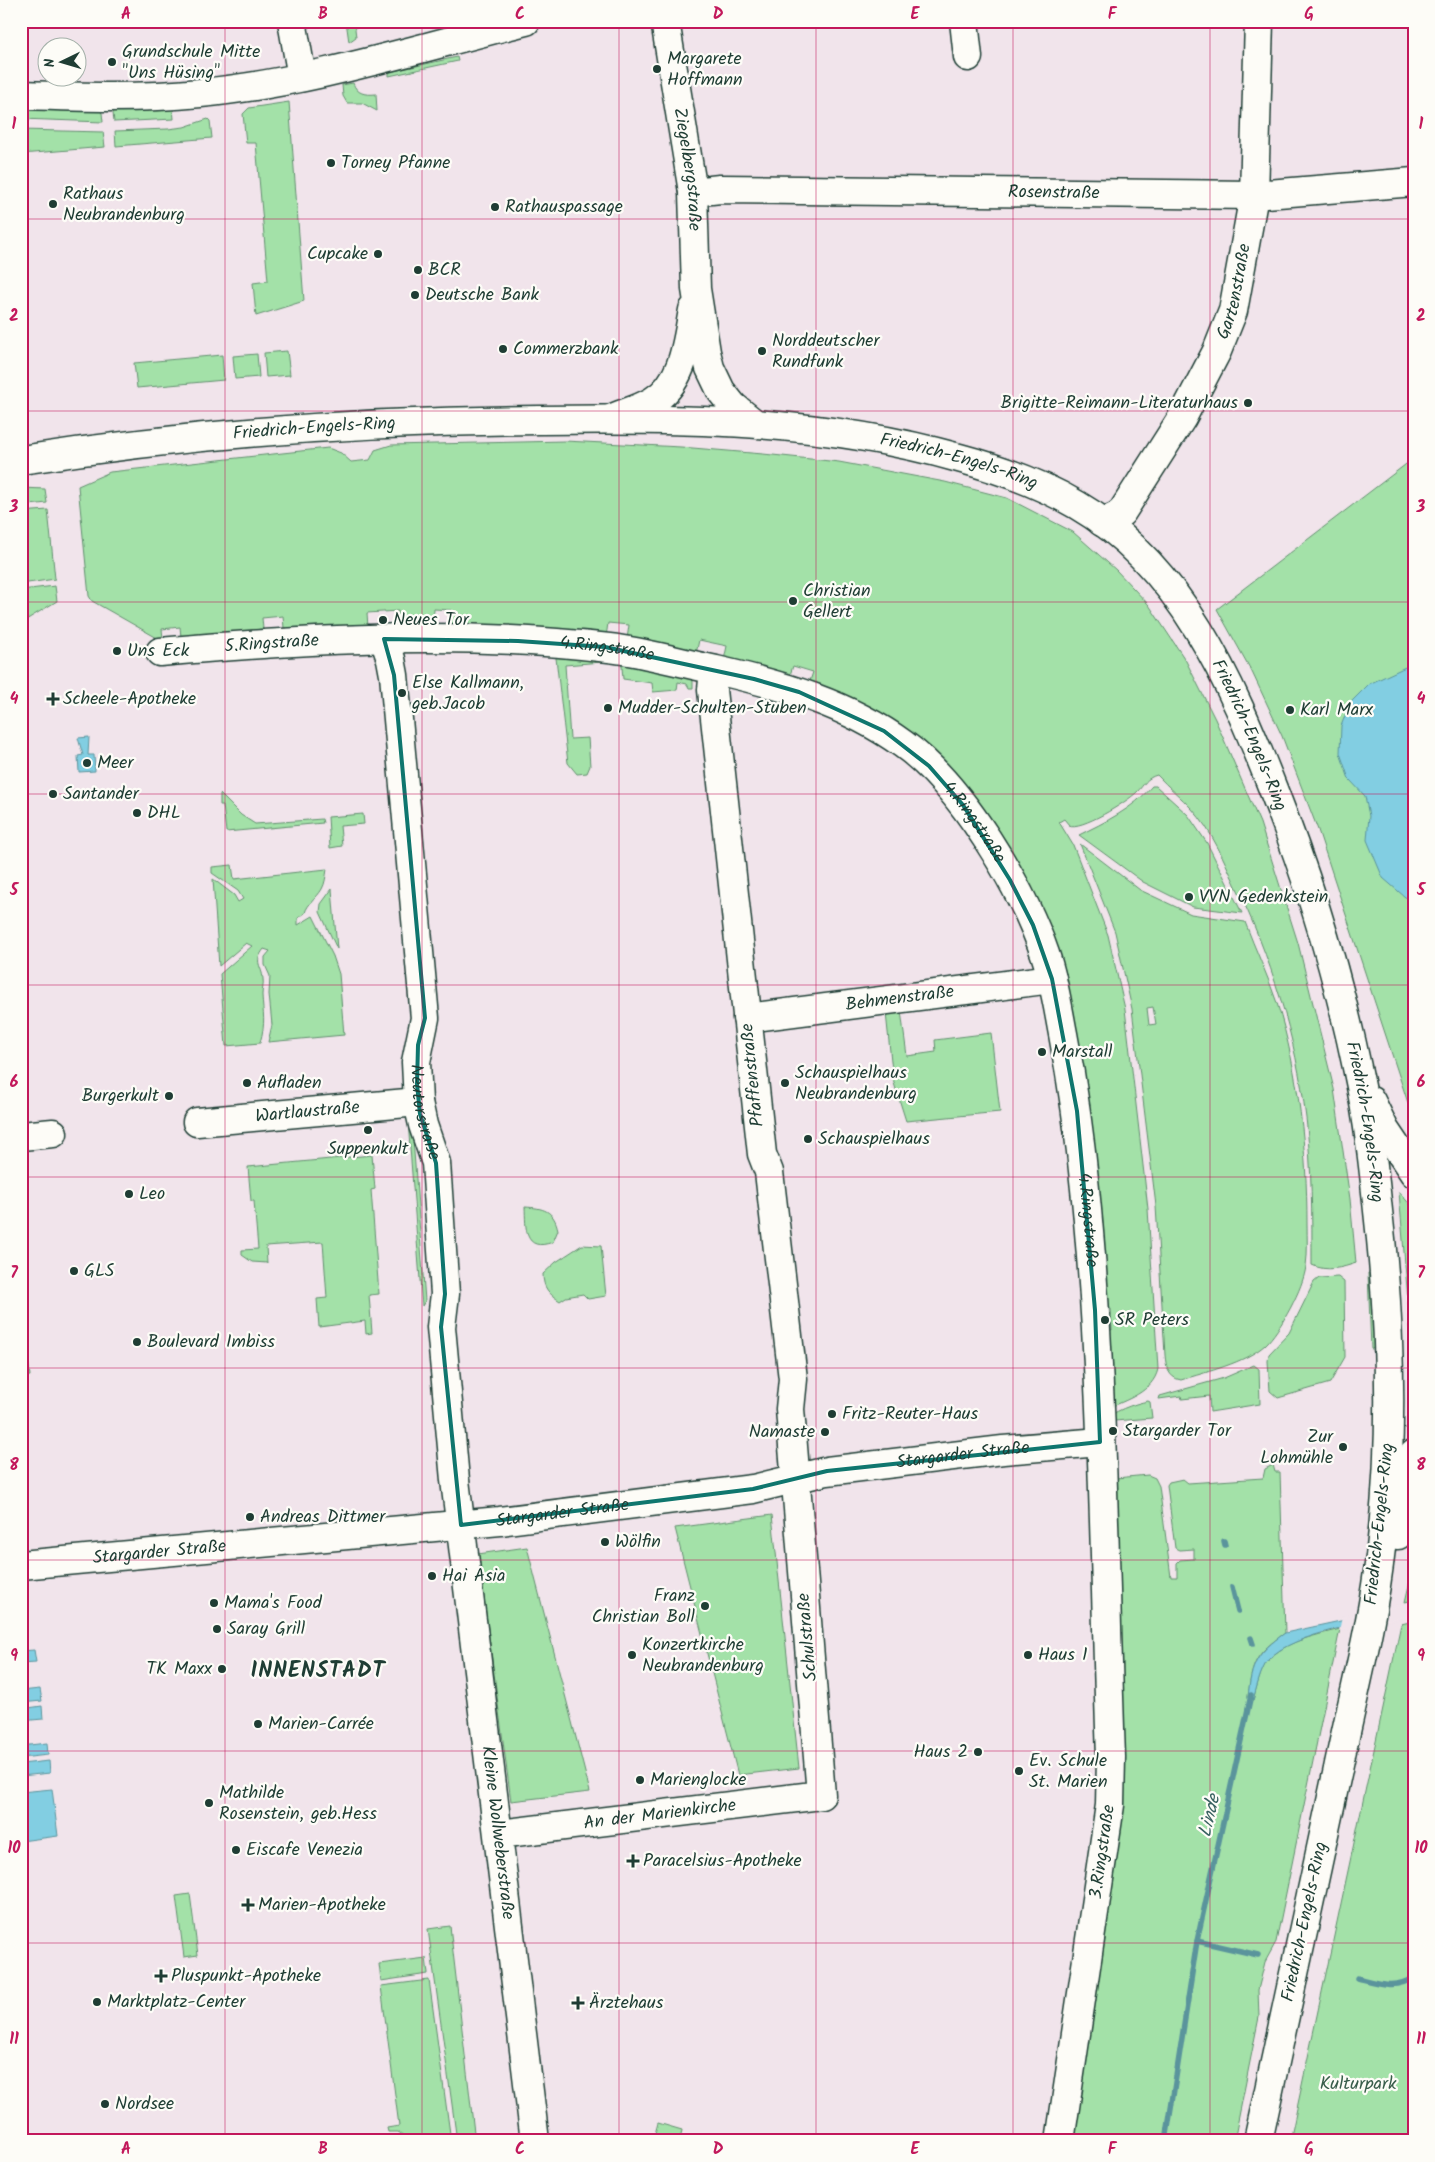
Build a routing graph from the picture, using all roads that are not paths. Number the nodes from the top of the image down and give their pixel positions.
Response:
1 (292, 21) edge
2 (526, 21) edge
3 (665, 21) edge
4 (964, 21) edge
5 (1259, 21) edge
6 (968, 57) dead end
7 (302, 77) junction
8 (21, 96) edge
9 (1414, 182) edge
10 (694, 192) junction
11 (1254, 195) junction
12 (696, 289) junction
13 (668, 388) joint
14 (609, 419) junction
15 (754, 423) junction
16 (21, 460) edge
17 (1112, 517) junction
18 (384, 639) junction
19 (160, 652) dead end
20 (714, 670) junction
21 (1052, 979) junction
22 (747, 1018) junction
23 (1360, 1077) junction
24 (418, 1102) junction
25 (197, 1122) dead end
26 (54, 1132) dead end
27 (21, 1136) edge
28 (1414, 1173) edge
29 (1100, 1442) junction
30 (1414, 1454) edge
31 (796, 1479) junction
32 (461, 1525) junction
33 (21, 1565) edge
34 (1378, 1579) junction
35 (821, 1795) joint
36 (499, 1834) junction
37 (535, 2141) edge
38 (1060, 2141) edge
39 (1258, 2141) edge

1 - 7 street
2 - 7 street
3 - 10 street, Ziegelbergstraße
4 - 6 street
5 - 11 street, Gartenstraße
7 - 8 street
9 - 11 street, Rosenstraße
10 - 11 street, Rosenstraße
10 - 12 street, Ziegelbergstraße
11 - 17 street, Gartenstraße
12 - 13 street, Ziegelbergstraße
12 - 15 street, Ziegelbergstraße
13 - 14 street, Friedrich-Engels-Ring
14 - 15 street, Friedrich-Engels-Ring
14 - 16 street, Friedrich-Engels-Ring
15 - 17 street, Friedrich-Engels-Ring
17 - 23 street, Friedrich-Engels-Ring
18 - 19 street, 5.Ringstraße
18 - 20 street, 4.Ringstraße
18 - 24 street, Neutorstraße
20 - 21 street, 4.Ringstraße
20 - 22 street, Pfaffenstraße
21 - 22 street, Behmenstraße
21 - 29 street, 4.Ringstraße
22 - 31 street, Pfaffenstraße
23 - 28 street
23 - 34 street, Friedrich-Engels-Ring
24 - 25 street, Wartlaustraße
24 - 32 street, Neutorstraße
26 - 27 street
29 - 31 street, Stargarder Straße
29 - 38 street, 3.Ringstraße
30 - 34 street
31 - 32 street, Stargarder Straße
31 - 35 street, Schulstraße
32 - 33 street, Stargarder Straße
32 - 36 street, Kleine Wollweberstraße
34 - 39 street, Friedrich-Engels-Ring
35 - 36 street, An der Marienkirche
36 - 37 street, Kleine Wollweberstraße

